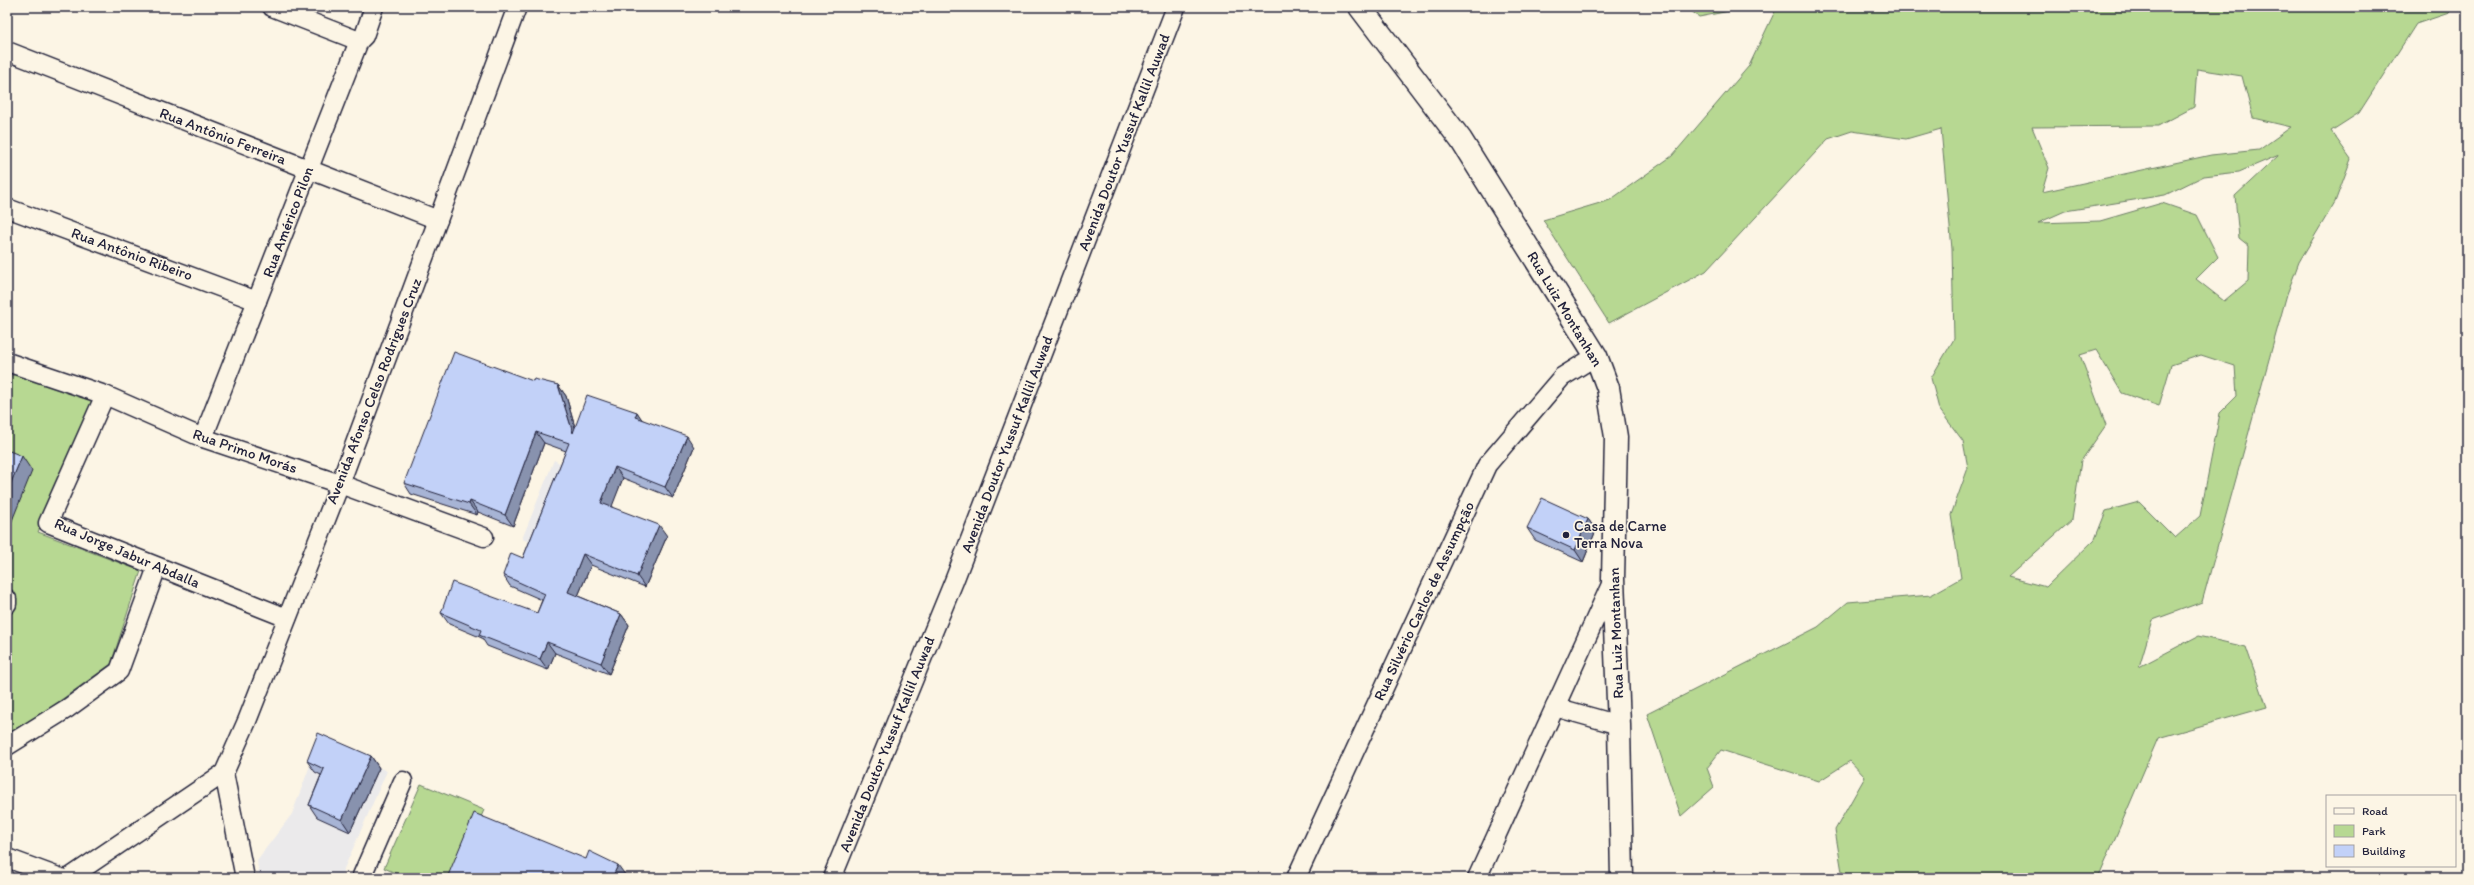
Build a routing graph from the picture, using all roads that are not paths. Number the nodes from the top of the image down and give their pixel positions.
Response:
1 (272, 7) edge
2 (374, 7) edge
3 (517, 7) edge
4 (1176, 7) edge
5 (1360, 7) edge
6 (359, 41) junction
7 (7, 51) edge
8 (308, 169) junction
9 (7, 208) edge
10 (438, 220) junction
11 (257, 301) junction
12 (1596, 356) junction
13 (10, 368) edge
14 (105, 395) junction
15 (203, 438) junction
16 (340, 484) junction
17 (484, 537) dead end
18 (157, 567) junction
19 (1613, 579) junction
20 (287, 618) junction
21 (1555, 707) junction
22 (1620, 725) junction
23 (7, 746) edge
24 (224, 773) junction
25 (403, 781) dead end
26 (7, 858) edge
27 (61, 878) edge
28 (68, 878) edge
29 (245, 878) edge
30 (361, 878) edge
31 (832, 878) edge
32 (1296, 878) edge
33 (1477, 878) edge
34 (1622, 878) edge

1 - 6 street
2 - 6 street, Rua Américo Pilon
3 - 10 street, Avenida Afonso Celso Rodrigues Cruz
4 - 31 street, Avenida Doutor Yussuf Kallil Auwad
5 - 12 street, Rua Luiz Montanhan
6 - 8 street, Rua Américo Pilon
7 - 8 street, Rua Antônio Ferreira
8 - 10 street, Rua Antônio Ferreira
8 - 11 street, Rua Américo Pilon
9 - 11 street, Rua Antônio Ribeiro
10 - 16 street, Avenida Afonso Celso Rodrigues Cruz
11 - 15 street, Rua Américo Pilon
12 - 19 street, Rua Luiz Montanhan
12 - 32 street, Rua Silvério Carlos de Assumpção
13 - 14 street, Rua Primo Morás
14 - 15 street, Rua Primo Morás
14 - 18 street, Rua Jorge Jabur Abdalla
15 - 16 street, Rua Primo Morás
16 - 17 street, Rua Primo Morás
16 - 20 street, Avenida Afonso Celso Rodrigues Cruz
18 - 20 street, Rua Jorge Jabur Abdalla
18 - 23 street
19 - 21 street
19 - 22 street, Rua Luiz Montanhan
20 - 24 street, Avenida Afonso Celso Rodrigues Cruz
21 - 22 street
21 - 33 street
22 - 34 street, Rua Luiz Montanhan
24 - 28 street
24 - 29 street
25 - 30 street
26 - 27 street

